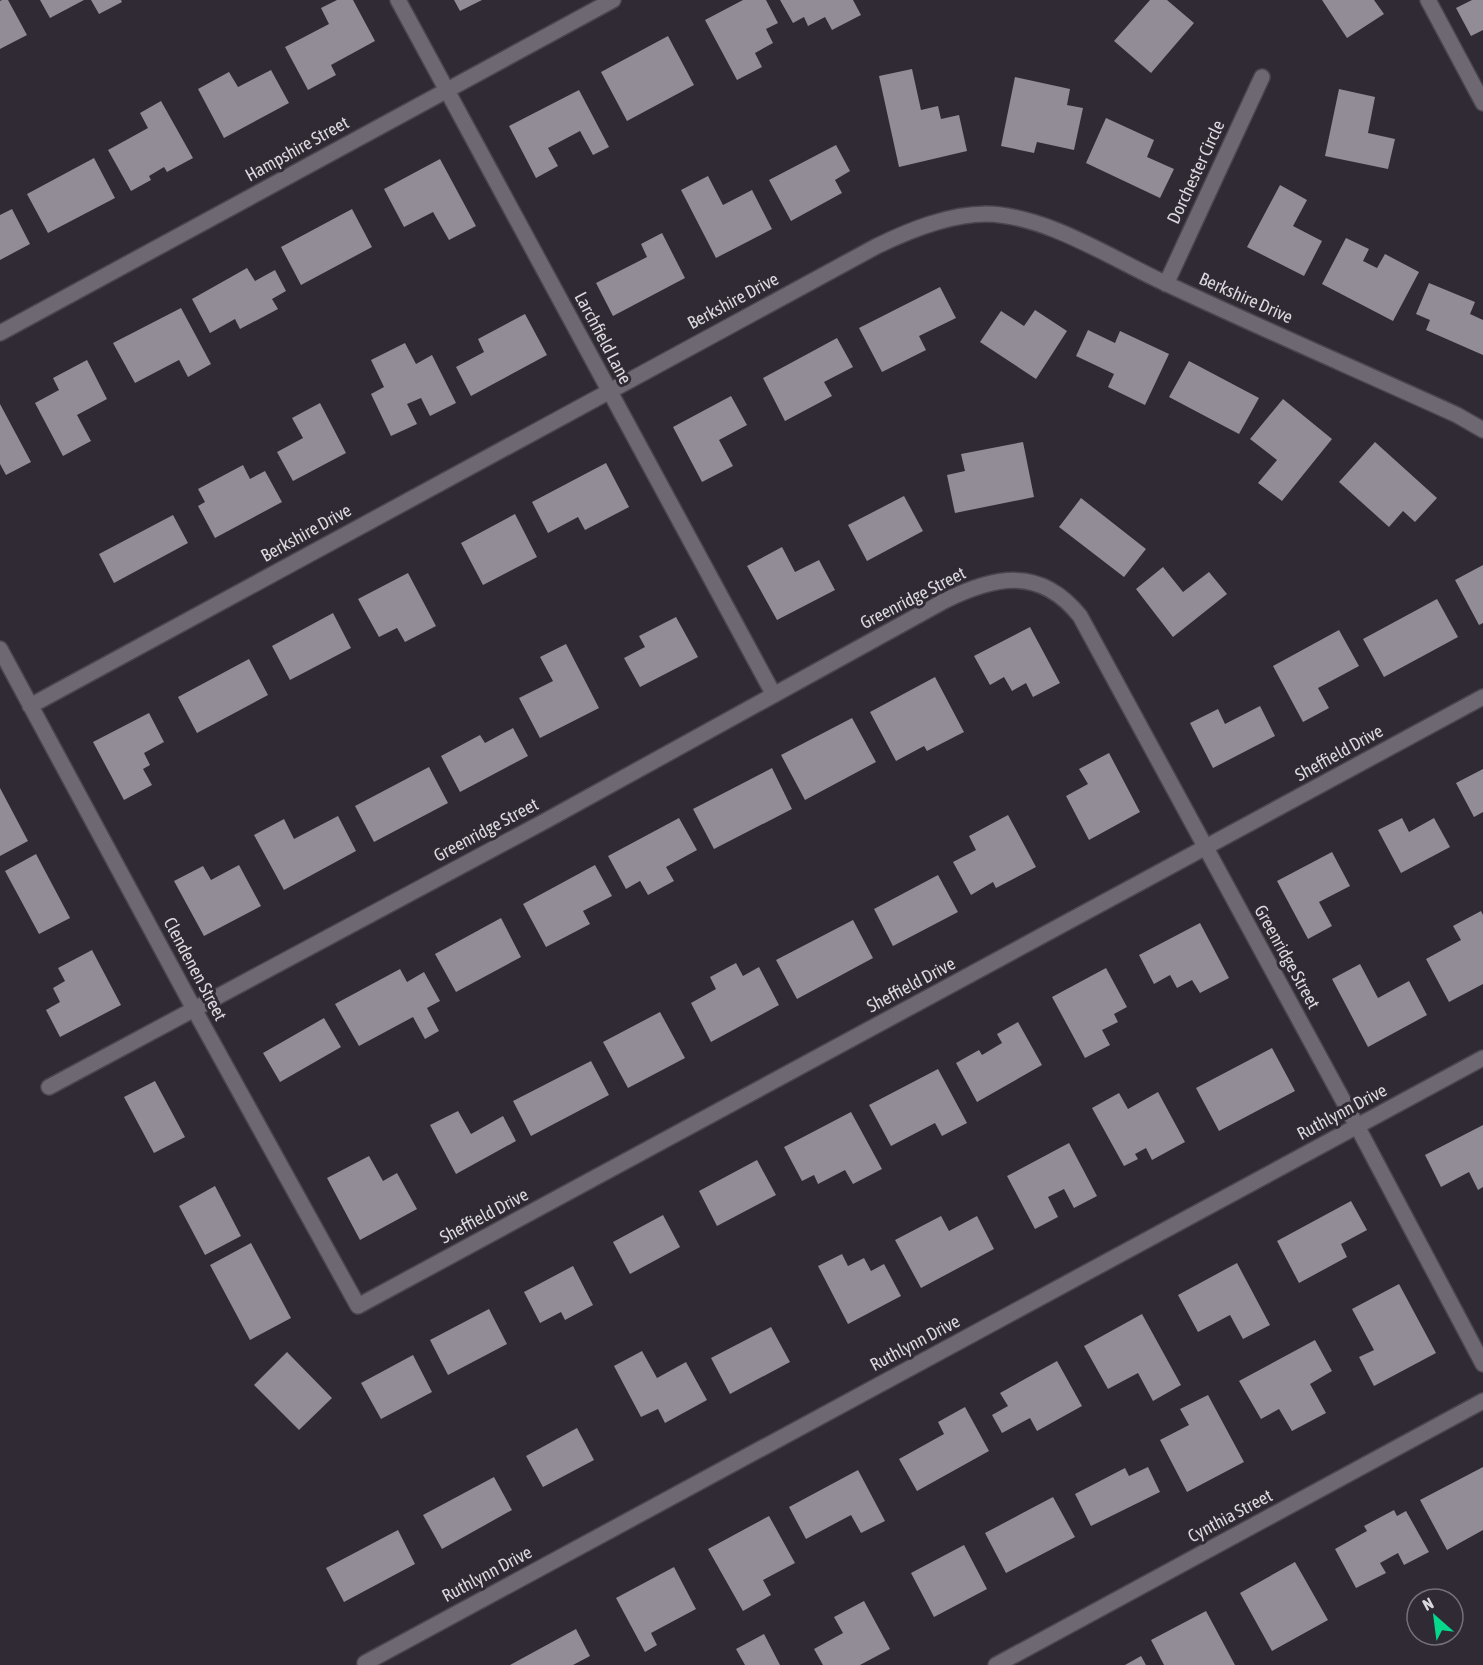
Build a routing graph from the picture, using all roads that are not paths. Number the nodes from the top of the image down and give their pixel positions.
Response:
1 (398, 0) edge
2 (613, 0) edge
3 (1428, 0) edge
4 (1262, 77) dead end
5 (447, 90) junction
6 (1483, 104) edge
7 (1166, 284) junction
8 (0, 333) edge
9 (610, 391) junction
10 (1483, 430) edge
11 (0, 649) edge
12 (774, 695) junction
13 (1483, 697) edge
14 (30, 706) junction
15 (1205, 848) junction
16 (194, 1009) junction
17 (1483, 1058) edge
18 (49, 1088) dead end
19 (1357, 1126) junction
20 (358, 1306) joint
21 (1483, 1364) edge
22 (1483, 1401) edge
23 (365, 1662) dead end
24 (996, 1665) edge

1 - 5 street, Larchfield Lane
2 - 5 street, Hampshire Street
3 - 6 street
4 - 7 street, Dorchester Circle
5 - 8 street, Hampshire Street
5 - 9 street, Larchfield Lane
7 - 9 street, Berkshire Drive
7 - 10 street, Berkshire Drive
9 - 12 street, Larchfield Lane
9 - 14 street, Berkshire Drive
11 - 14 street, Clendenen Street
12 - 15 street, Greenridge Street
12 - 16 street, Greenridge Street
13 - 15 street, Sheffield Drive
14 - 16 street, Clendenen Street
15 - 19 street, Greenridge Street
15 - 20 street, Sheffield Drive
16 - 18 street, Greenridge Street
16 - 20 street, Clendenen Street
17 - 19 street, Ruthlynn Drive
19 - 21 street, Greenridge Street
19 - 23 street, Ruthlynn Drive
22 - 24 street, Cynthia Street

